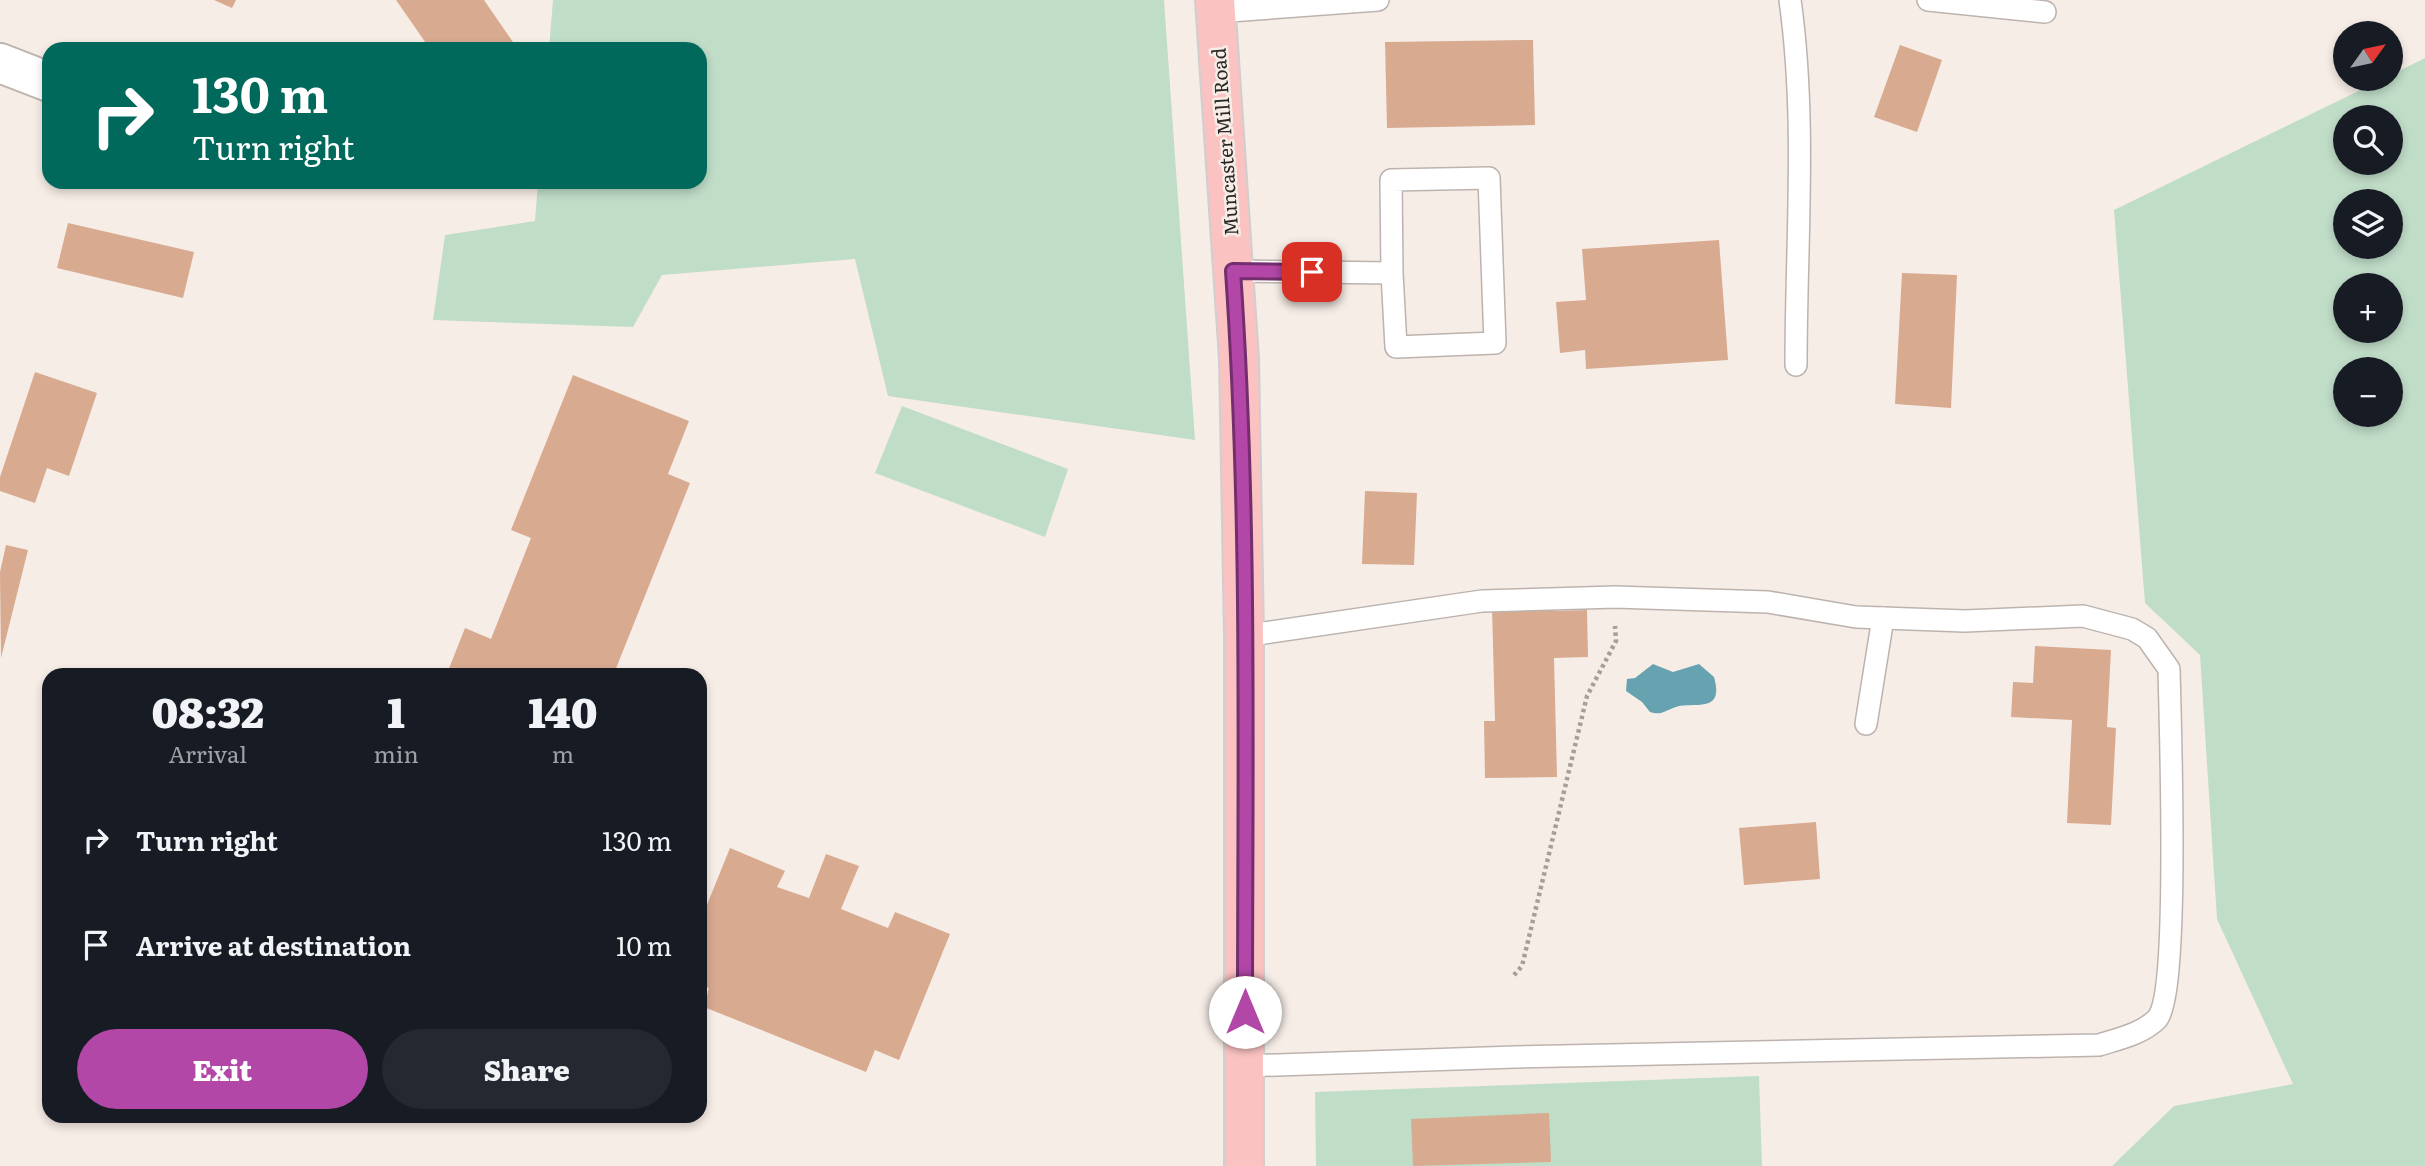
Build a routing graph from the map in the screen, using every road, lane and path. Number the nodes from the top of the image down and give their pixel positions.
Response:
1 (1378, 0) edge
2 (1790, 0) edge
3 (1928, 0) edge
4 (1215, 6) edge
5 (2045, 12) dead end
6 (1, 65) edge
7 (42, 80) edge
8 (1233, 271) junction
9 (1392, 273) junction
10 (1796, 365) dead end
11 (1615, 597) junction
12 (1883, 618) junction
13 (1244, 636) junction
14 (1866, 724) dead end
15 (1514, 975) dead end
16 (1245, 1066) junction
17 (1244, 1166) edge

1 - 4 lane
2 - 10 lane
3 - 5 lane
4 - 8 main road, Muncaster Mill Road
6 - 7 street
8 - 9 lane
8 - 13 main road, Muncaster Mill Road
9 - 9 lane
11 - 12 lane
11 - 13 lane
11 - 15 path
12 - 14 lane
12 - 16 lane
13 - 16 main road, Muncaster Mill Road
16 - 17 main road, Muncaster Mill Road

